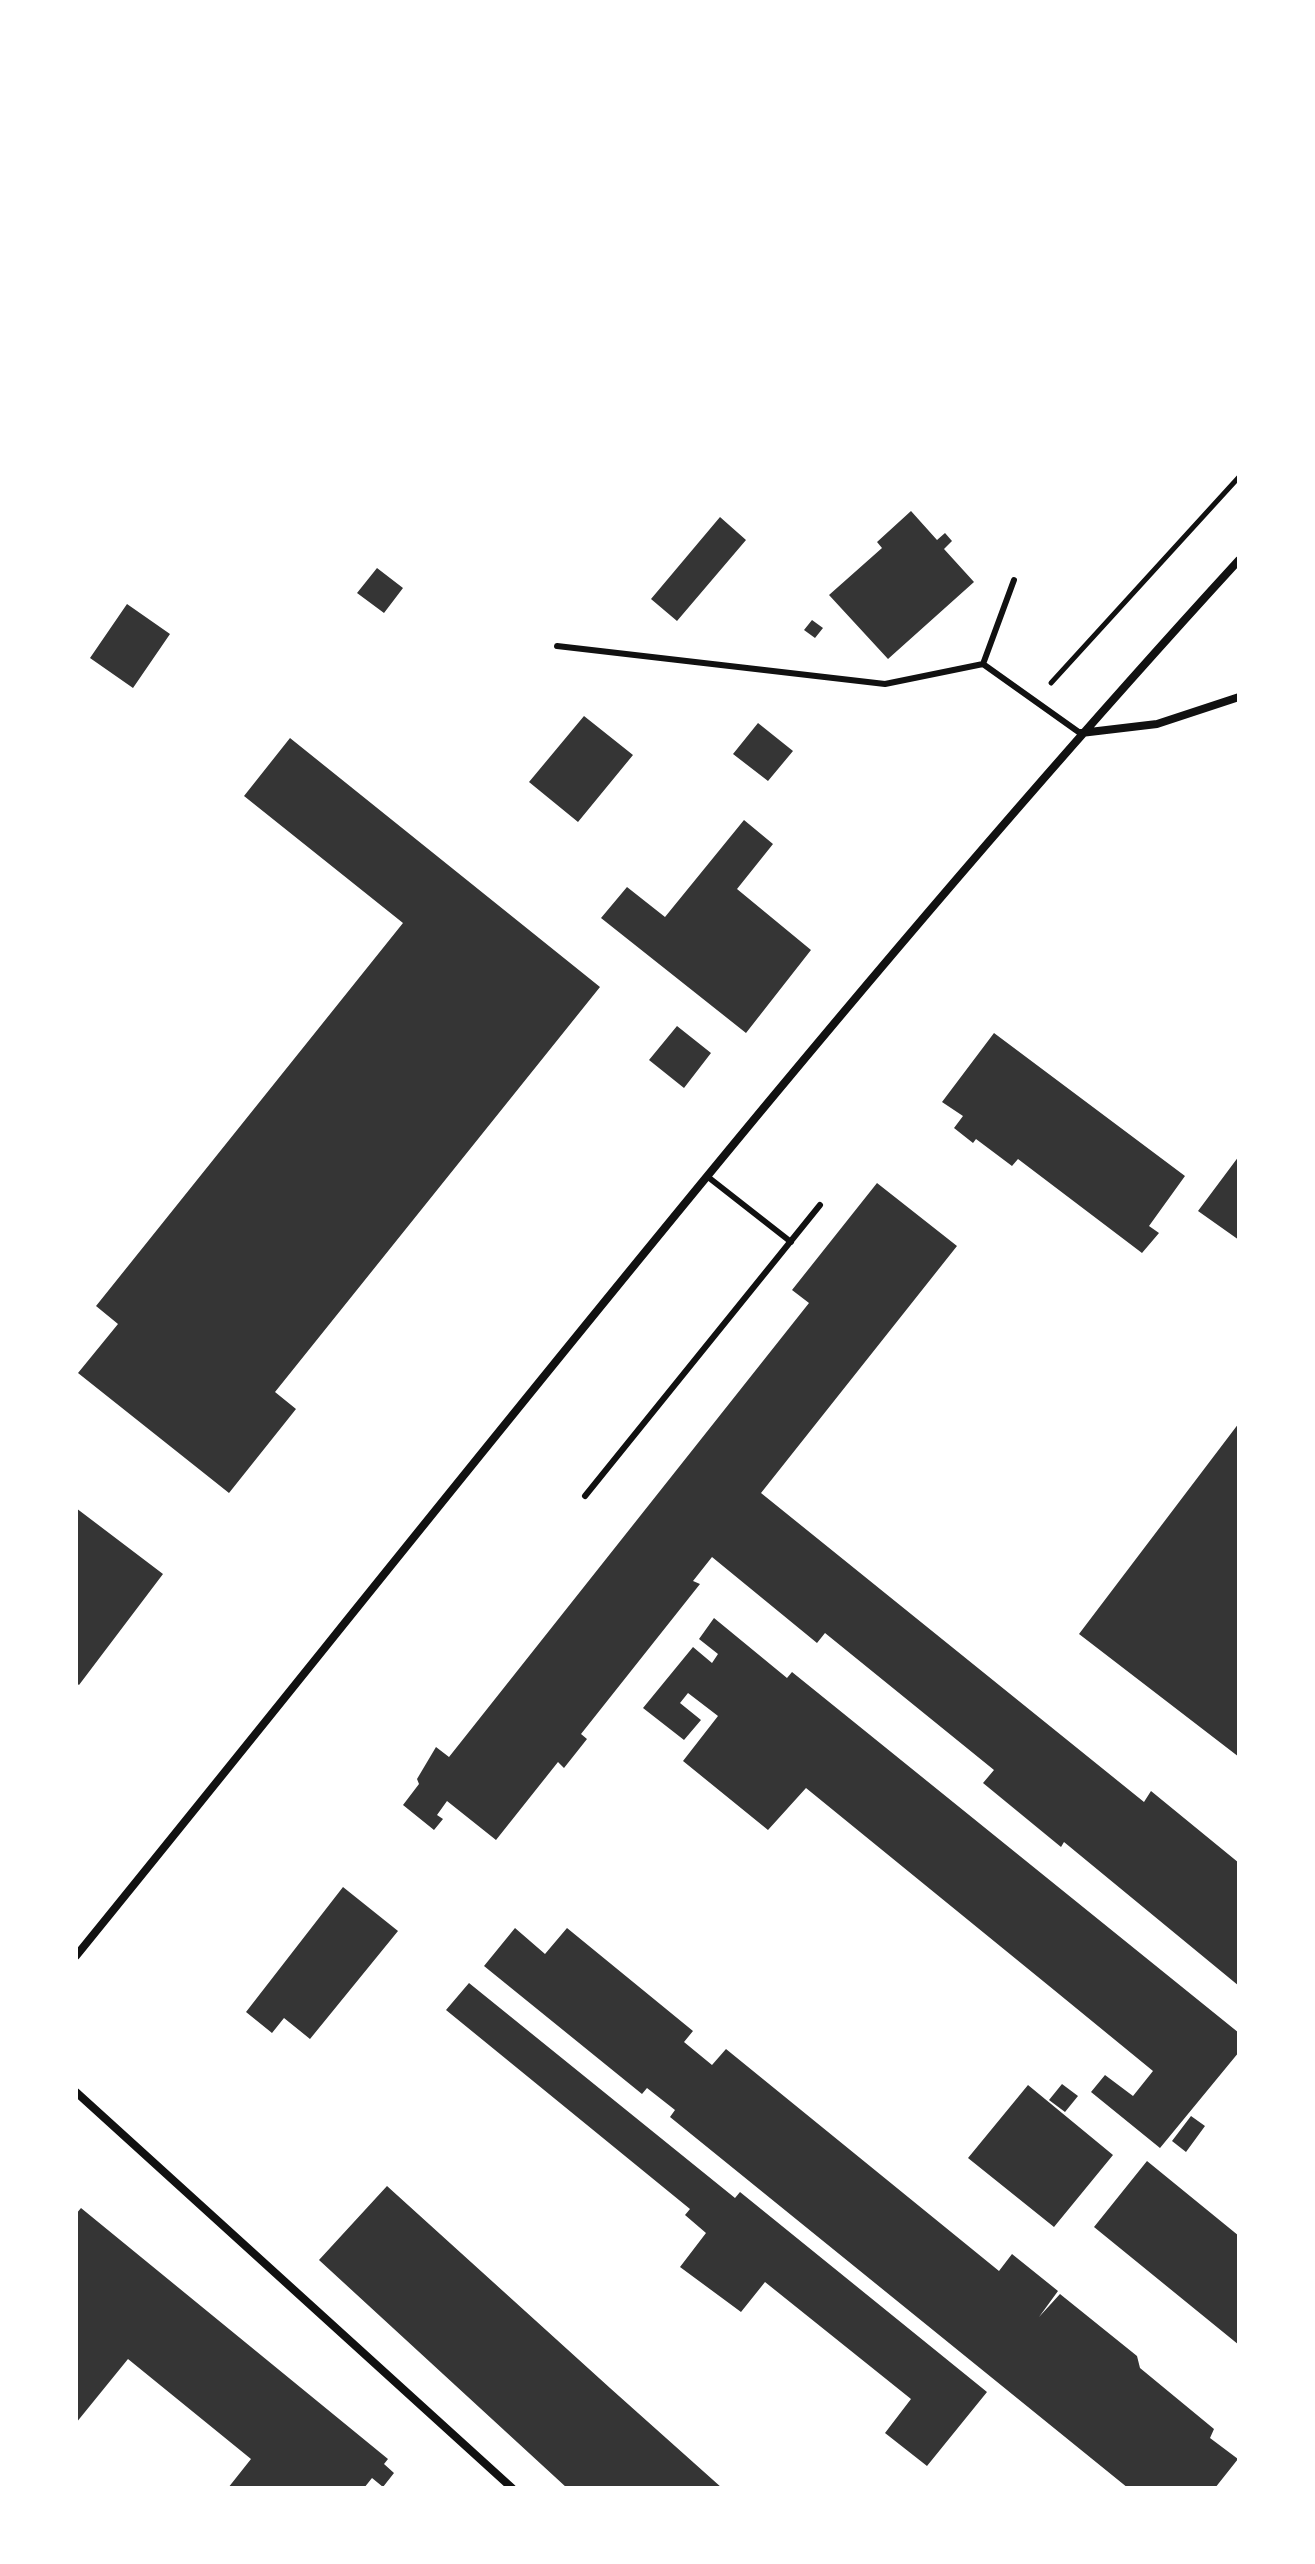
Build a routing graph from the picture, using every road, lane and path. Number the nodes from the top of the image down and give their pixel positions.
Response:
1 (1239, 477) edge
2 (1239, 560) edge
3 (1014, 580) dead end
4 (557, 646) dead end
5 (983, 664) junction
6 (1239, 697) edge
7 (1034, 701) junction
8 (1080, 733) junction
9 (708, 1177) junction
10 (820, 1205) dead end
11 (791, 1242) junction
12 (585, 1496) dead end
13 (76, 1956) edge
14 (76, 2092) edge
15 (512, 2488) edge

1 - 7 path
2 - 8 street
3 - 5 lane
4 - 5 lane
5 - 7 lane
6 - 8 street
7 - 8 lane
8 - 9 street
9 - 11 lane
9 - 13 street
10 - 11 lane
11 - 12 lane
14 - 15 street

